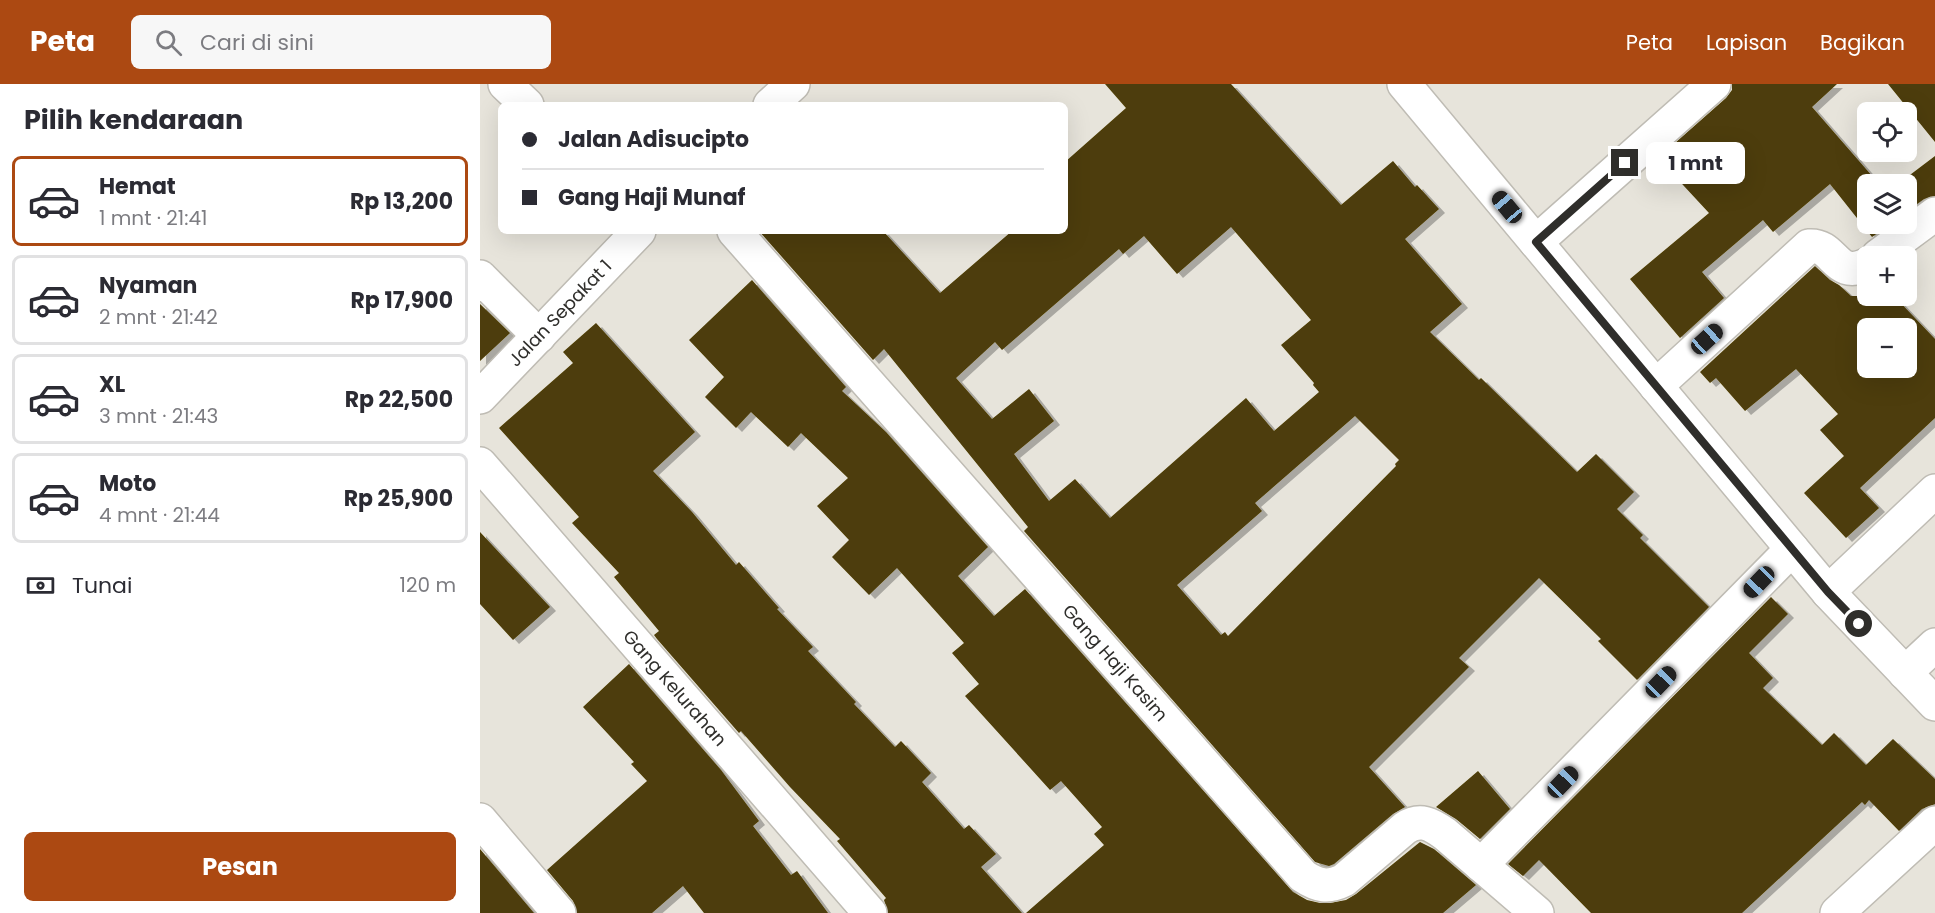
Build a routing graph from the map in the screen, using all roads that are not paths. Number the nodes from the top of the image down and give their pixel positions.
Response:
1 (505, 84) edge
2 (1404, 84) edge
3 (1714, 84) edge
4 (525, 102) edge
5 (1935, 214) edge
6 (636, 234) edge
7 (737, 234) edge
8 (1536, 242) junction
9 (1892, 246) edge
10 (1857, 269) edge
11 (480, 276) edge
12 (538, 336) junction
13 (1656, 386) junction
14 (480, 396) edge
15 (480, 464) edge
16 (1935, 491) edge
17 (1792, 549) junction
18 (1828, 592) junction
19 (1935, 645) edge
20 (1905, 673) junction
21 (1935, 704) edge
22 (480, 820) edge
23 (1935, 823) edge
24 (1481, 865) junction
25 (559, 913) edge
26 (870, 913) edge
27 (1537, 913) edge
28 (1837, 913) edge

1 - 4 street
2 - 8 street
3 - 8 street
5 - 9 street
6 - 12 street, Jalan Sepakat 1
7 - 24 street, Gang Haji Kasim
8 - 13 street
10 - 13 street
11 - 12 street
12 - 14 street, Jalan Sepakat 1
13 - 17 street
15 - 26 street, Gang Kelurahan
16 - 18 street
17 - 18 street
17 - 24 street
18 - 20 street
19 - 20 street
20 - 21 street
22 - 25 street
23 - 28 street
24 - 27 street, Gang Haji Kasim

